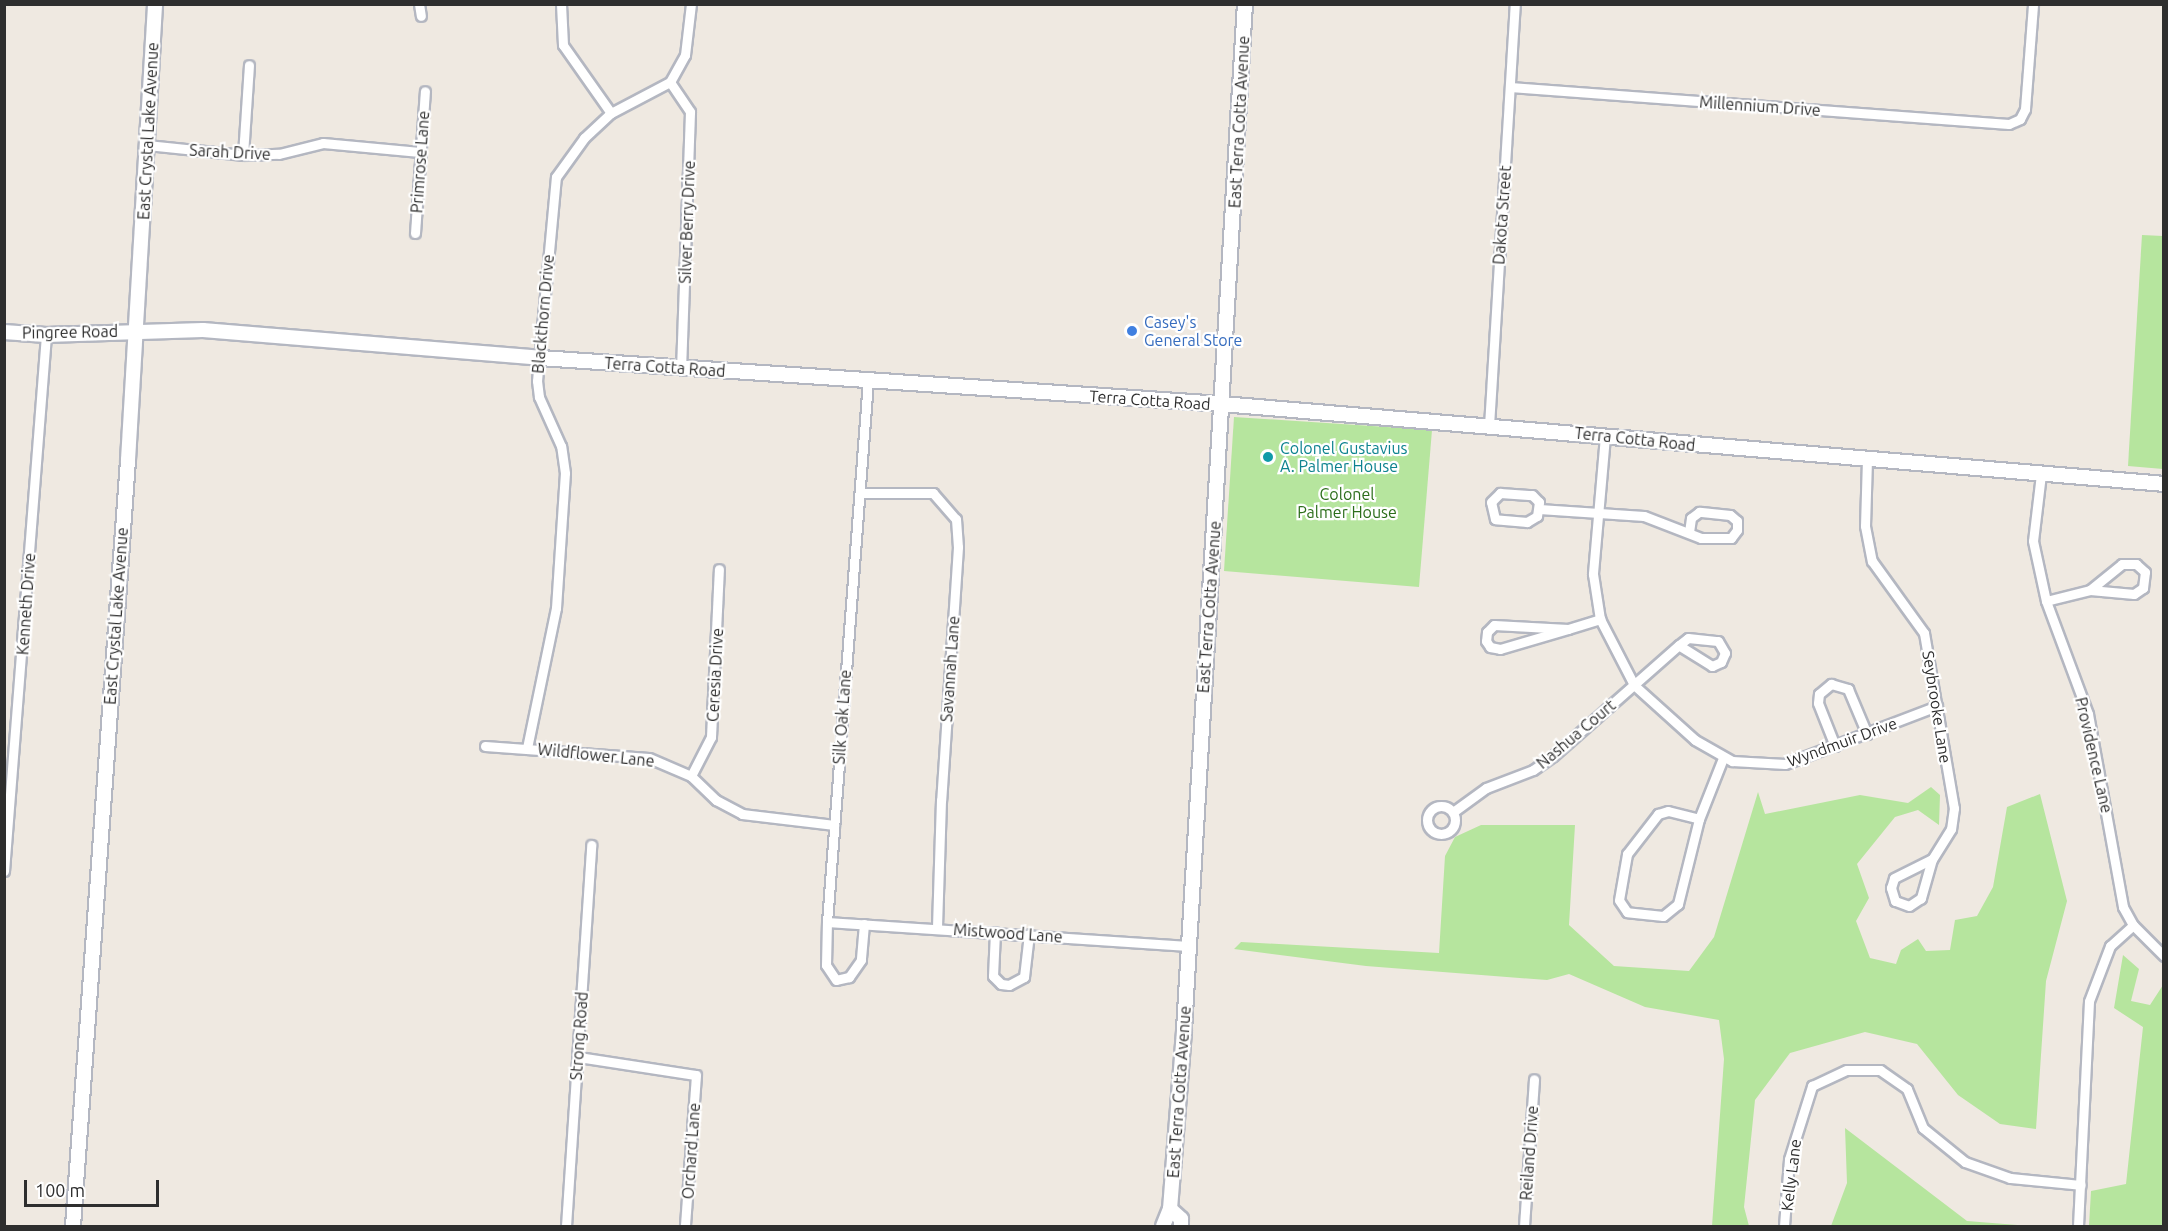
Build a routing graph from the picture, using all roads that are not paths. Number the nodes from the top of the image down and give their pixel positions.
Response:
1 (155, 4) edge
2 (420, 4) edge
3 (561, 4) edge
4 (691, 4) edge
5 (1245, 4) edge
6 (1515, 4) edge
7 (2033, 4) edge
8 (422, 16) dead end
9 (249, 65) dead end
10 (670, 82) junction
11 (1510, 87) junction
12 (425, 91) dead end
13 (611, 113) junction
14 (147, 145) junction
15 (420, 152) junction
16 (243, 155) junction
17 (415, 233) dead end
18 (136, 330) junction
19 (4, 332) edge
20 (46, 335) junction
21 (540, 358) junction
22 (681, 368) junction
23 (868, 380) junction
24 (1222, 404) junction
25 (1489, 426) junction
26 (1605, 436) junction
27 (1867, 459) junction
28 (2041, 474) junction
29 (2163, 484) edge
30 (860, 493) junction
31 (1539, 508) junction
32 (1600, 514) junction
33 (1689, 534) junction
34 (719, 569) dead end
35 (2090, 590) junction
36 (2046, 601) junction
37 (1600, 620) junction
38 (1569, 629) junction
39 (1679, 645) junction
40 (1634, 685) junction
41 (1937, 706) junction
42 (1867, 734) junction
43 (485, 746) dead end
44 (1835, 746) junction
45 (527, 748) junction
46 (1723, 758) junction
47 (691, 776) junction
48 (1453, 812) dead end
49 (1699, 819) junction
50 (834, 825) junction
51 (591, 845) dead end
52 (1932, 859) junction
53 (4, 871) edge
54 (827, 922) junction
55 (864, 924) junction
56 (2133, 925) junction
57 (937, 928) junction
58 (995, 932) junction
59 (1029, 934) junction
60 (1188, 946) junction
61 (2163, 956) edge
62 (578, 1057) junction
63 (1534, 1079) dead end
64 (2080, 1185) junction
65 (1170, 1209) junction
66 (73, 1227) edge
67 (566, 1227) edge
68 (685, 1227) edge
69 (1163, 1227) edge
70 (1181, 1227) edge
71 (1524, 1227) edge
72 (1784, 1227) edge
73 (2078, 1227) edge

1 - 14 street, East Crystal Lake Avenue
2 - 8 street
3 - 13 street
4 - 10 street
5 - 24 street, East Terra Cotta Avenue
6 - 11 street, Dakota Street
7 - 11 street, Millennium Drive
9 - 16 street
10 - 13 street, Blackthorn Drive
10 - 22 street, Silver Berry Drive
11 - 25 street, Dakota Street
12 - 15 street, Primrose Lane
13 - 21 street, Blackthorn Drive
14 - 16 street, Sarah Drive
14 - 18 street, East Crystal Lake Avenue
15 - 16 street, Sarah Drive
15 - 17 street, Primrose Lane
18 - 20 street, Pingree Road
18 - 21 street, Terra Cotta Road
18 - 66 street, East Crystal Lake Avenue
19 - 20 street, Pingree Road
20 - 53 street, Kenneth Drive
21 - 22 street, Terra Cotta Road
21 - 45 street, Blackthorn Drive
22 - 23 street, Terra Cotta Road
23 - 24 street, Terra Cotta Road
23 - 30 street, Silk Oak Lane
24 - 25 street, Terra Cotta Road
24 - 60 street, East Terra Cotta Avenue
25 - 26 street, Terra Cotta Road
26 - 27 street, Terra Cotta Road
26 - 32 street, Wyndmuir Drive
27 - 28 street, Terra Cotta Road
27 - 41 street, Seybrooke Lane
28 - 29 street, Terra Cotta Road
28 - 36 street, Providence Lane
30 - 50 street, Silk Oak Lane
30 - 57 street, Savannah Lane
31 - 31 street
31 - 32 street
32 - 33 street
32 - 37 street, Wyndmuir Drive
33 - 33 street
34 - 47 street, Ceresia Drive
35 - 35 street
35 - 36 street
36 - 56 street, Providence Lane
37 - 38 street
37 - 40 street, Wyndmuir Drive
38 - 38 street
39 - 39 street
39 - 40 street, Nashua Court
40 - 46 street, Wyndmuir Drive
40 - 48 street, Nashua Court
41 - 42 street, Wyndmuir Drive
41 - 52 street, Seybrooke Lane
42 - 44 street, Wyndmuir Drive
42 - 44 street
43 - 45 street, Wildflower Lane
44 - 46 street, Wyndmuir Drive
45 - 47 street, Wildflower Lane
46 - 49 street
47 - 50 street, Wildflower Lane
49 - 49 street
50 - 54 street, Silk Oak Lane
51 - 62 street, Strong Road
52 - 52 street, Seybrooke Lane
54 - 55 street, Mistwood Lane
54 - 55 street, Silk Oak Lane
55 - 57 street, Mistwood Lane
56 - 61 street, Providence Lane
56 - 64 street
57 - 58 street, Mistwood Lane
58 - 59 street, Mistwood Lane
58 - 59 street
59 - 60 street, Mistwood Lane
60 - 65 street, East Terra Cotta Avenue
62 - 67 street, Strong Road
62 - 68 street, Orchard Lane
63 - 71 street, Reiland Drive
64 - 72 street, Kelly Lane
64 - 73 street
65 - 69 street, East Terra Cotta Avenue
65 - 70 street

